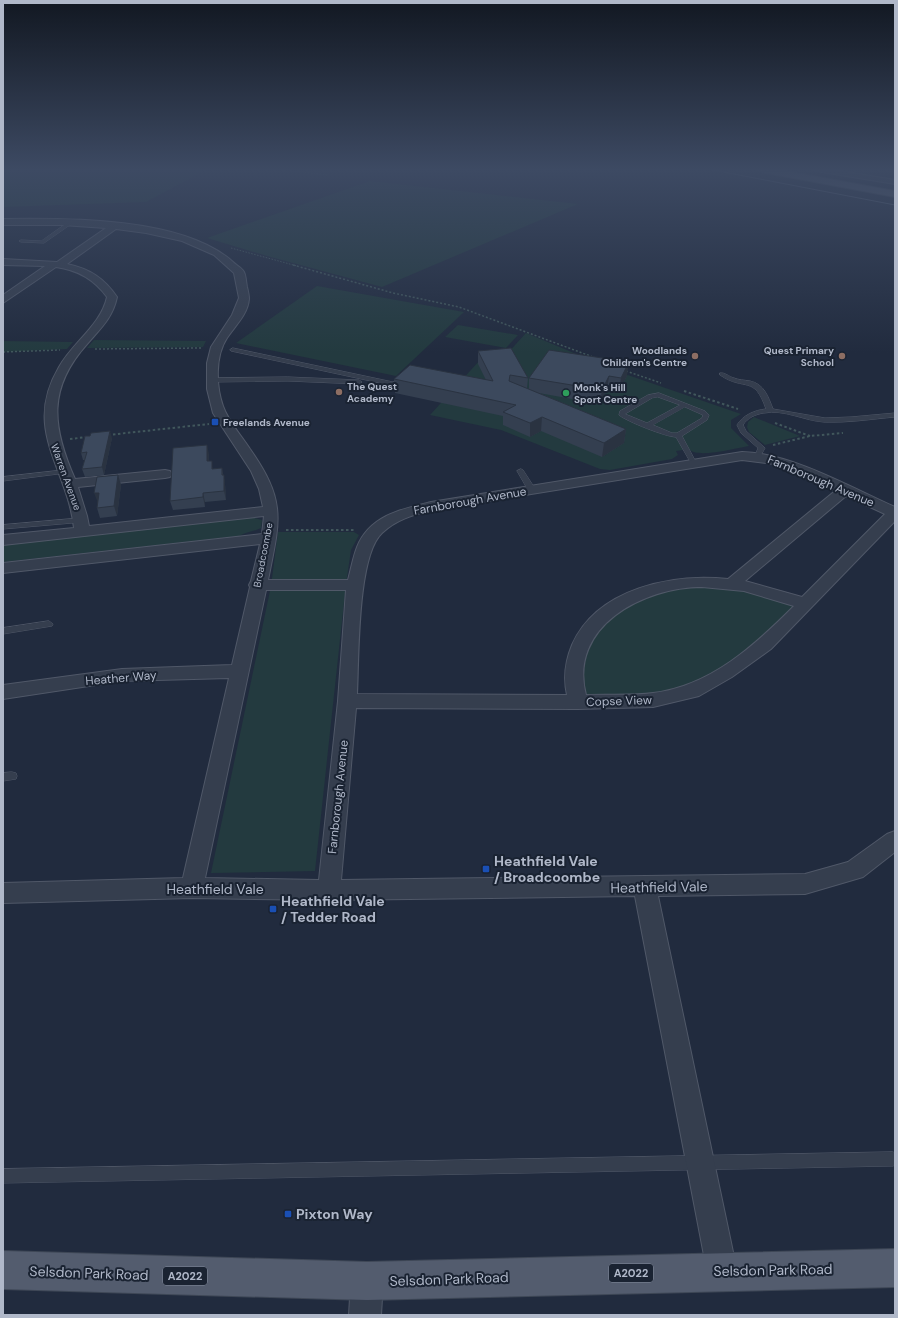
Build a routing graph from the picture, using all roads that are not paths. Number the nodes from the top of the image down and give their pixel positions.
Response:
1 (59, 231) edge
2 (108, 231) edge
3 (149, 231) edge
4 (21, 241) dead end
5 (3, 262) edge
6 (57, 264) junction
7 (3, 300) edge
8 (233, 350) dead end
9 (409, 370) edge
10 (722, 374) dead end
11 (212, 380) junction
12 (394, 384) junction
13 (685, 405) junction
14 (770, 410) junction
15 (895, 415) edge
16 (646, 426) junction
17 (678, 435) junction
18 (760, 452) junction
19 (694, 464) junction
20 (521, 471) dead end
21 (165, 474) dead end
22 (67, 478) junction
23 (3, 479) edge
24 (532, 490) junction
25 (845, 490) junction
26 (271, 511) junction
27 (894, 513) edge
28 (82, 526) junction
29 (3, 527) edge
30 (269, 534) junction
31 (3, 540) edge
32 (3, 568) edge
33 (732, 584) junction
34 (355, 585) junction
35 (257, 586) junction
36 (806, 604) junction
37 (49, 624) dead end
38 (3, 631) edge
39 (240, 671) junction
40 (3, 692) edge
41 (347, 700) junction
42 (578, 702) junction
43 (895, 840) edge
44 (645, 887) junction
45 (192, 888) junction
46 (328, 890) junction
47 (3, 893) edge
48 (893, 1159) dead end
49 (701, 1164) junction
50 (3, 1176) edge
51 (895, 1268) edge
52 (3, 1270) edge
53 (722, 1271) junction
54 (366, 1298) edge

1 - 4 lane
2 - 6 street
3 - 11 street, Broadcoombe
5 - 6 street, Warren Avenue
6 - 7 street
6 - 22 street, Warren Avenue
8 - 12 lane
9 - 12 lane
10 - 14 lane
11 - 12 lane
11 - 26 street, Broadcoombe
13 - 16 lane
13 - 16 lane
13 - 17 lane
14 - 15 lane
14 - 18 lane
16 - 17 lane
17 - 19 lane
18 - 19 street, Farnborough Avenue
18 - 25 street, Farnborough Avenue
19 - 24 street, Farnborough Avenue
20 - 24 lane
21 - 22 street
22 - 23 lane
22 - 28 street, Warren Avenue
24 - 34 street, Farnborough Avenue
25 - 27 street, Farnborough Avenue
25 - 33 street
26 - 28 street
26 - 30 street, Broadcoombe
27 - 36 street, Copse View
28 - 29 lane
28 - 31 street
30 - 32 street
30 - 35 street, Broadcoombe
33 - 36 street
33 - 42 street
34 - 35 street
34 - 41 street, Farnborough Avenue
35 - 39 street, Broadcoombe
36 - 42 street, Copse View
37 - 38 lane
39 - 40 street, Heather Way
39 - 45 street, Broadcoombe
41 - 42 street, Copse View
41 - 46 street, Farnborough Avenue
43 - 44 street, Heathfield Vale
44 - 46 street, Heathfield Vale
44 - 49 street
45 - 46 street, Heathfield Vale
45 - 47 street, Heathfield Vale
48 - 49 lane
49 - 50 lane
49 - 53 street
51 - 53 main road, Selsdon Park Road / A2022
52 - 54 main road, Selsdon Park Road / A2022
53 - 54 main road, Selsdon Park Road / A2022

